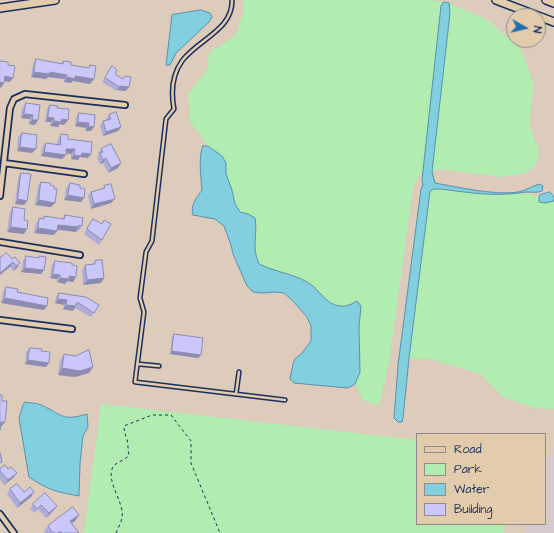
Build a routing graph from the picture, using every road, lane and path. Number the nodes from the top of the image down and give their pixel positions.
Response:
1 (55, 0) edge
2 (232, 0) edge
3 (496, 0) edge
4 (546, 0) edge
5 (554, 3) edge
6 (0, 8) edge
7 (554, 22) edge
8 (125, 105) dead end
9 (4, 163) junction
10 (84, 174) dead end
11 (0, 196) edge
12 (0, 242) edge
13 (80, 255) dead end
14 (0, 320) edge
15 (72, 329) dead end
16 (138, 364) junction
17 (159, 366) dead end
18 (239, 372) dead end
19 (236, 394) junction
20 (285, 400) dead end
21 (0, 514) edge
22 (14, 533) edge
23 (116, 533) edge
24 (220, 533) edge

1 - 6 main road
2 - 16 lane
3 - 7 main road
4 - 5 main road
8 - 9 street
9 - 10 street
9 - 11 street
12 - 13 street
14 - 15 street
16 - 17 lane
16 - 19 lane
18 - 19 lane
19 - 20 lane
21 - 22 street
23 - 24 path

